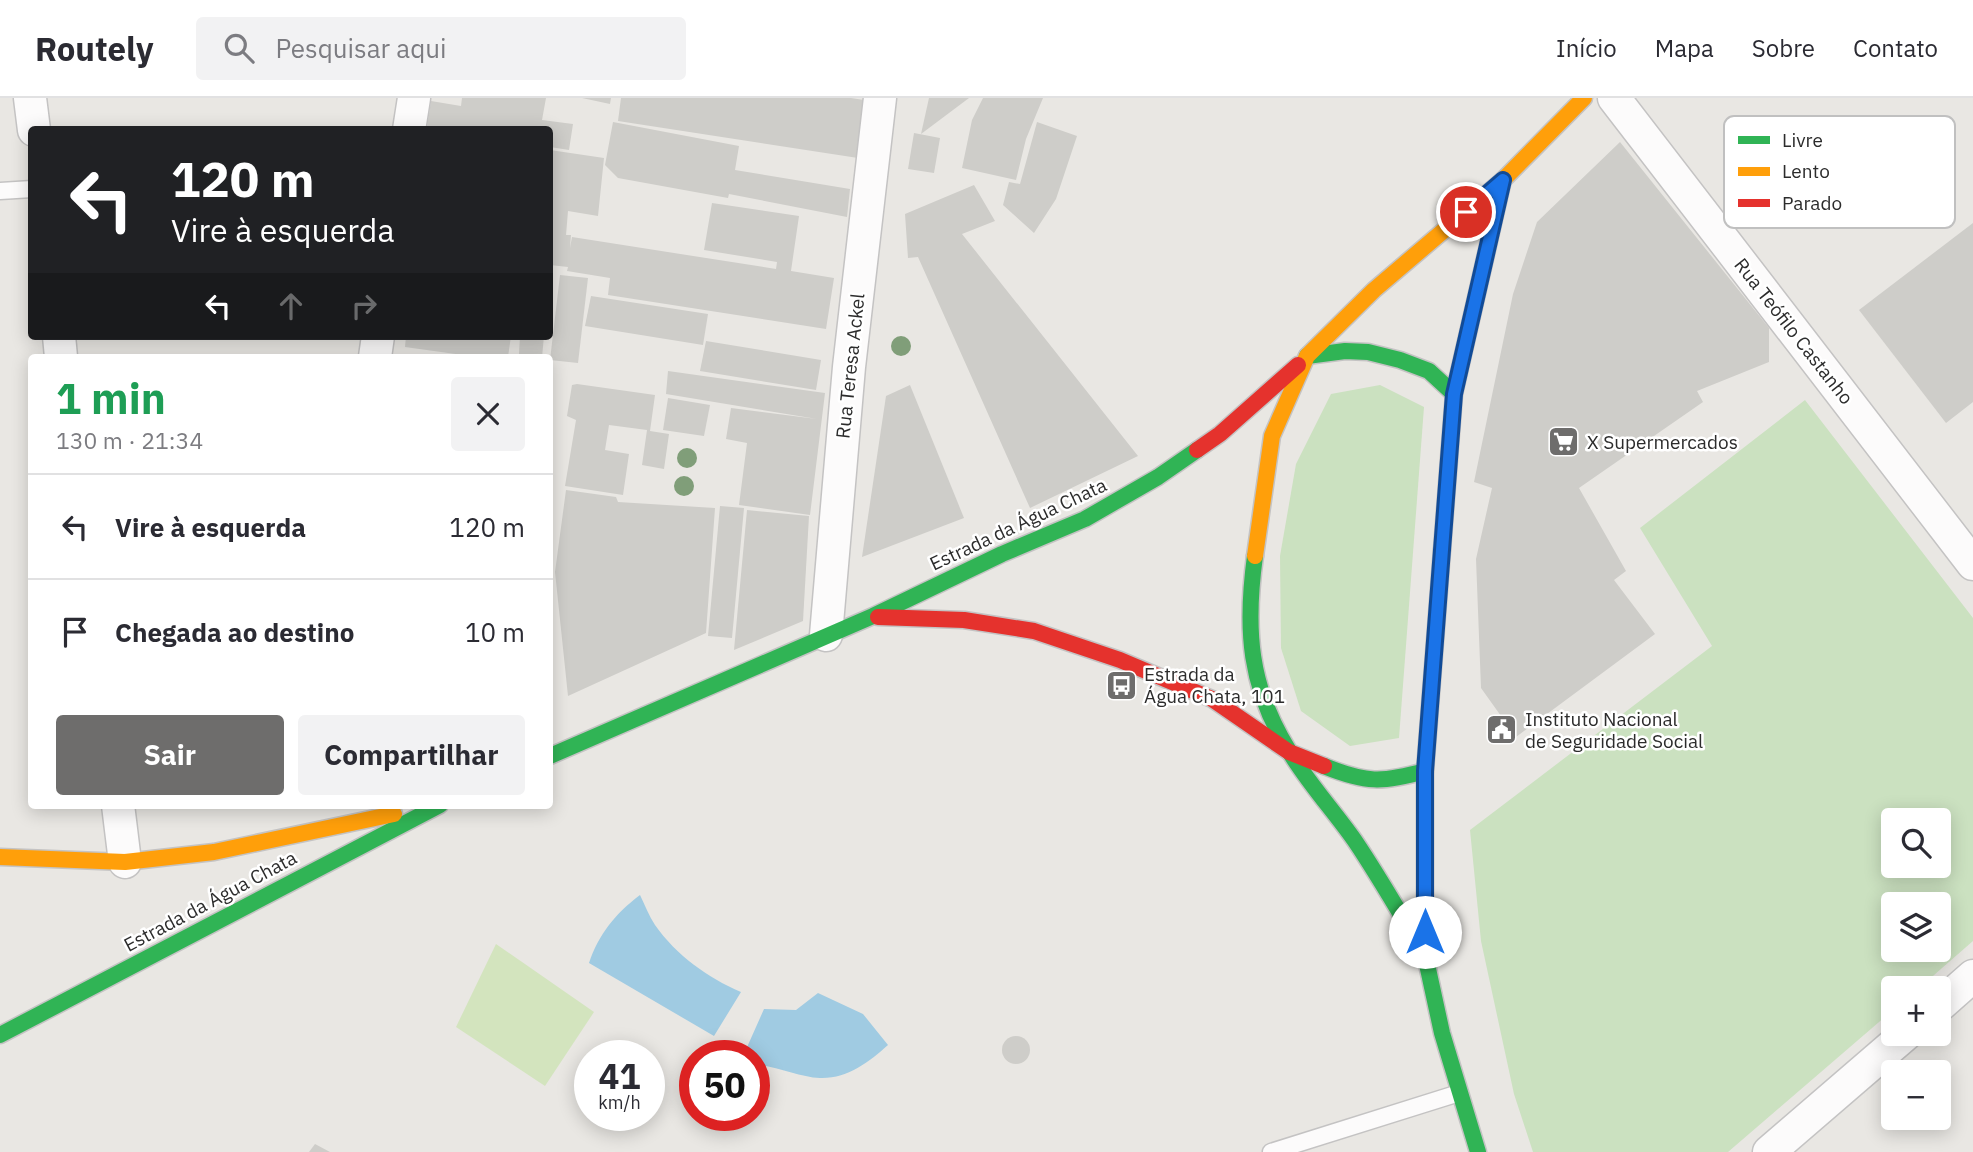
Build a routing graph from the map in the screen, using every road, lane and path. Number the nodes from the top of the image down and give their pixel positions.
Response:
1 (30, 98) edge
2 (414, 98) edge
3 (880, 98) edge
4 (1584, 98) edge
5 (1615, 98) edge
6 (34, 126) edge
7 (410, 126) edge
8 (1503, 180) junction
9 (28, 189) edge
10 (0, 191) edge
11 (1307, 356) junction
12 (1454, 394) junction
13 (1973, 564) edge
14 (873, 616) junction
15 (826, 635) junction
16 (1289, 752) junction
17 (553, 755) edge
18 (1425, 771) junction
19 (118, 809) edge
20 (419, 809) edge
21 (430, 809) edge
22 (0, 857) edge
23 (125, 862) junction
24 (1425, 955) junction
25 (1973, 976) edge
26 (1951, 995) edge
27 (0, 1035) edge
28 (1892, 1046) edge
29 (1459, 1093) junction
30 (1271, 1152) edge
31 (1478, 1152) edge
32 (1769, 1152) edge

1 - 6 street
2 - 7 street
3 - 15 street, Rua Teresa Ackel
4 - 8 main road, Estrada da Água Chata
5 - 13 street, Rua Teófilo Castanho
8 - 11 main road, Estrada da Água Chata
8 - 12 main road
9 - 10 lane
11 - 12 main road
11 - 14 main road, Estrada da Água Chata
11 - 16 main road
12 - 18 main road
14 - 15 main road, Estrada da Água Chata
14 - 16 main road, Estrada da Água Chata
15 - 17 main road, Estrada da Água Chata
16 - 18 main road
16 - 24 main road
18 - 24 main road
19 - 23 street
20 - 23 main road
21 - 27 main road, Estrada da Água Chata
22 - 23 main road
24 - 29 main road
25 - 26 street
28 - 32 street
29 - 30 lane
29 - 31 main road

